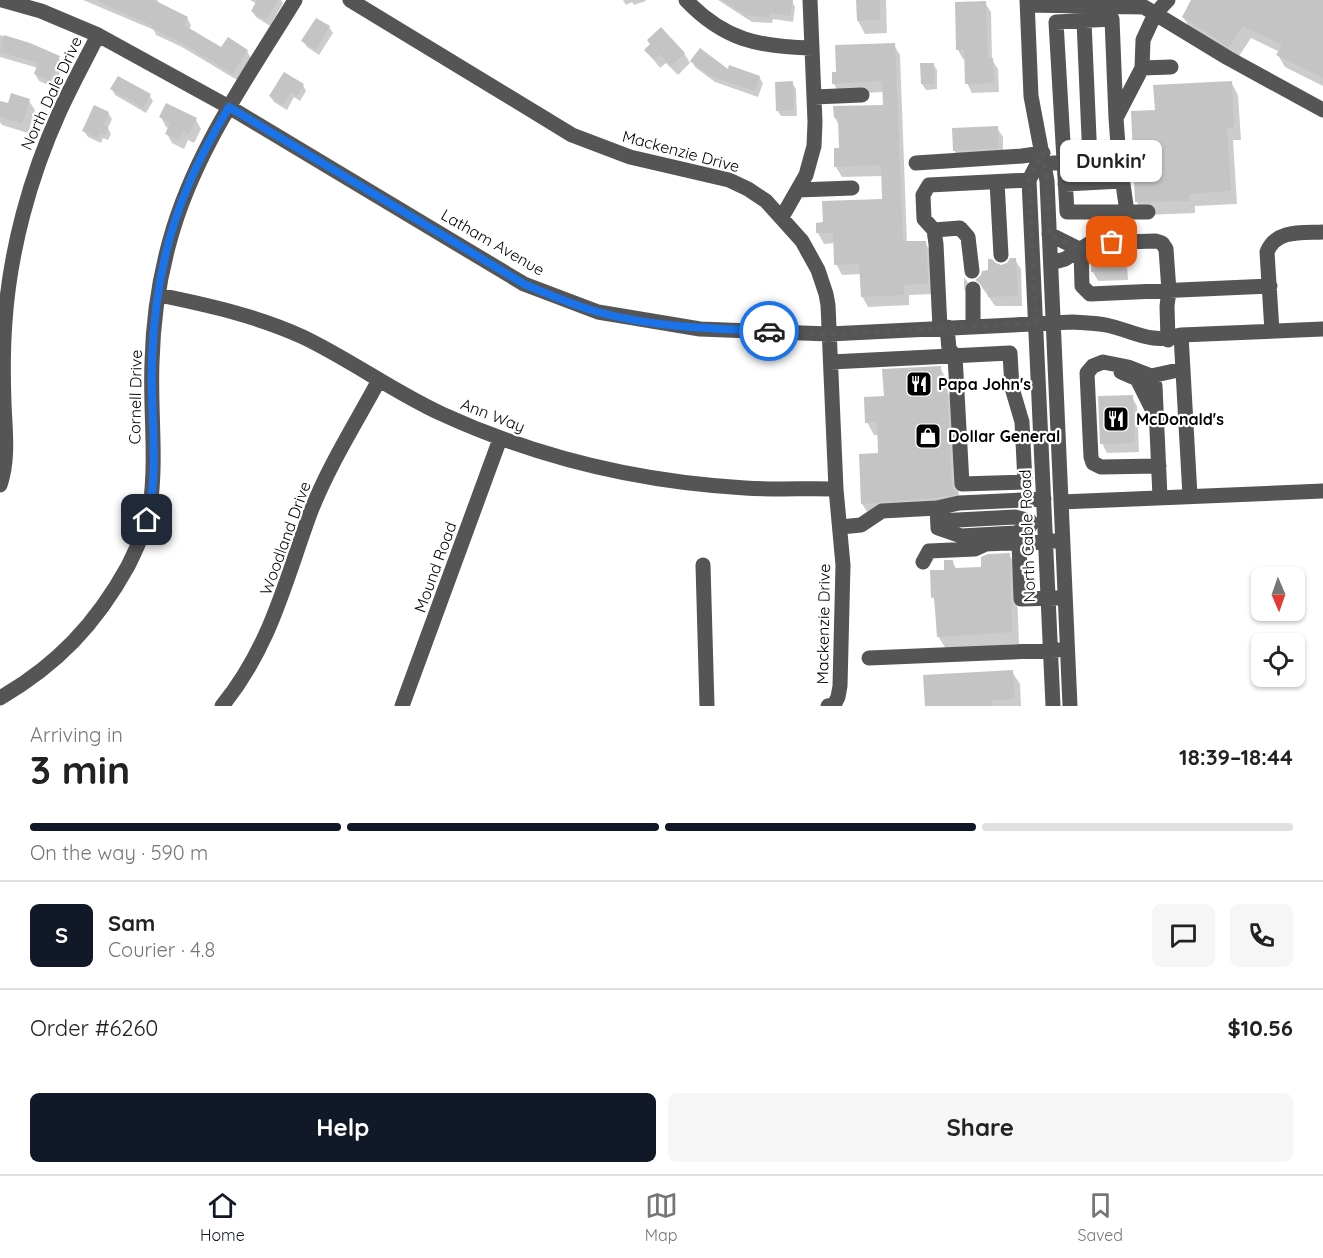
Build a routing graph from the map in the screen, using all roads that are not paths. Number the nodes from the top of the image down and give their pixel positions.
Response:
1 (2, 0) edge
2 (295, 0) edge
3 (350, 0) edge
4 (686, 0) edge
5 (810, 0) edge
6 (1168, 0) edge
7 (1028, 3) edge
8 (1155, 14) junction
9 (1084, 21) junction
10 (98, 35) junction
11 (812, 48) junction
12 (1171, 67) dead end
13 (1142, 68) junction
14 (862, 95) dead end
15 (814, 98) junction
16 (229, 107) junction
17 (1323, 110) edge
18 (1116, 118) junction
19 (1043, 158) junction
20 (1119, 159) junction
21 (1090, 161) junction
22 (916, 162) dead end
23 (1063, 162) junction
24 (1029, 180) junction
25 (1122, 181) junction
26 (997, 182) junction
27 (1065, 184) junction
28 (852, 188) dead end
29 (798, 190) junction
30 (1127, 212) junction
31 (1148, 212) dead end
32 (782, 217) junction
33 (1323, 232) edge
34 (1049, 234) junction
35 (935, 237) junction
36 (1081, 250) junction
37 (1001, 255) dead end
38 (1051, 263) junction
39 (972, 271) dead end
40 (1270, 286) junction
41 (973, 289) dead end
42 (1169, 291) junction
43 (159, 295) junction
44 (1036, 323) junction
45 (1053, 323) junction
46 (974, 327) junction
47 (944, 328) junction
48 (1323, 329) edge
49 (1272, 331) junction
50 (829, 334) junction
51 (1174, 338) junction
52 (955, 356) junction
53 (831, 362) junction
54 (1183, 369) junction
55 (1151, 375) junction
56 (379, 380) junction
57 (1156, 417) junction
58 (1040, 421) junction
59 (1022, 422) junction
60 (500, 439) junction
61 (1097, 465) junction
62 (1159, 466) junction
63 (0, 485) edge
64 (836, 489) junction
65 (1323, 491) edge
66 (1190, 496) junction
67 (1160, 497) junction
68 (1037, 499) junction
69 (1061, 502) junction
70 (937, 515) junction
71 (1035, 524) junction
72 (1062, 525) junction
73 (840, 527) junction
74 (1063, 541) junction
75 (1046, 542) junction
76 (1019, 543) junction
77 (924, 562) dead end
78 (703, 565) dead end
79 (1048, 598) junction
80 (1065, 598) junction
81 (1068, 650) junction
82 (1050, 651) junction
83 (869, 658) dead end
84 (0, 698) edge
85 (831, 705) edge
86 (222, 706) edge
87 (402, 706) edge
88 (707, 706) edge
89 (1053, 706) edge
90 (1070, 706) edge

1 - 10 street, Latham Avenue
2 - 16 street, Cornell Drive
3 - 32 street, Mackenzie Drive
4 - 11 street
5 - 11 street
6 - 8 street
7 - 8 street
7 - 19 street
8 - 13 street
8 - 17 street
9 - 18 street
9 - 21 street
9 - 23 street
10 - 16 street, Latham Avenue
10 - 63 street, North Dale Drive
11 - 15 street
12 - 13 street
13 - 18 street
14 - 15 street
15 - 29 street
16 - 43 street, Cornell Drive
16 - 50 street, Latham Avenue
18 - 20 street
19 - 22 street
19 - 23 street
19 - 24 street
19 - 34 street
20 - 21 street
20 - 25 street
21 - 23 street
23 - 27 street
24 - 26 street
24 - 44 street, North Cable Road
25 - 27 street
25 - 30 street
26 - 35 street
26 - 37 street
27 - 30 street
28 - 29 street
29 - 32 street
30 - 31 street
32 - 50 street, Mackenzie Drive
33 - 40 street
34 - 36 street
34 - 38 street
35 - 39 street
35 - 47 street
36 - 38 street
36 - 42 street
36 - 42 street
38 - 45 street
40 - 42 street
40 - 49 street
41 - 46 street
42 - 51 street
43 - 56 street, Ann Way
43 - 84 street, Cornell Drive
44 - 45 street, Latham Avenue
44 - 46 street, Latham Avenue
44 - 58 street, North Cable Road
45 - 51 street, Latham Avenue
45 - 69 street
46 - 47 street, Latham Avenue
47 - 50 street, Latham Avenue
47 - 52 street
48 - 49 street, Latham Avenue
49 - 51 street, Latham Avenue
50 - 53 street, Mackenzie Drive
51 - 54 street
52 - 53 street
52 - 59 street
52 - 59 street
53 - 64 street, Mackenzie Drive
54 - 55 street
54 - 66 street
55 - 57 street
55 - 61 street
56 - 60 street, Ann Way
56 - 86 street, Woodland Drive
57 - 61 street
57 - 62 street
58 - 59 street
58 - 68 street, North Cable Road
60 - 64 street, Ann Way
60 - 87 street, Mound Road
61 - 62 street
62 - 67 street
64 - 73 street, Mackenzie Drive
65 - 66 street
66 - 67 street
67 - 69 street
68 - 70 street
68 - 71 street, North Cable Road
69 - 72 street
70 - 71 street
70 - 73 street
71 - 72 street
71 - 75 street, North Cable Road
72 - 74 street
73 - 85 street, Mackenzie Drive
74 - 75 street
74 - 80 street
75 - 76 street
75 - 79 street, North Cable Road
76 - 77 street
76 - 79 street
78 - 88 street
79 - 80 street
79 - 82 street, North Cable Road
80 - 81 street
81 - 82 street
81 - 90 street
82 - 83 street
82 - 89 street, North Cable Road

